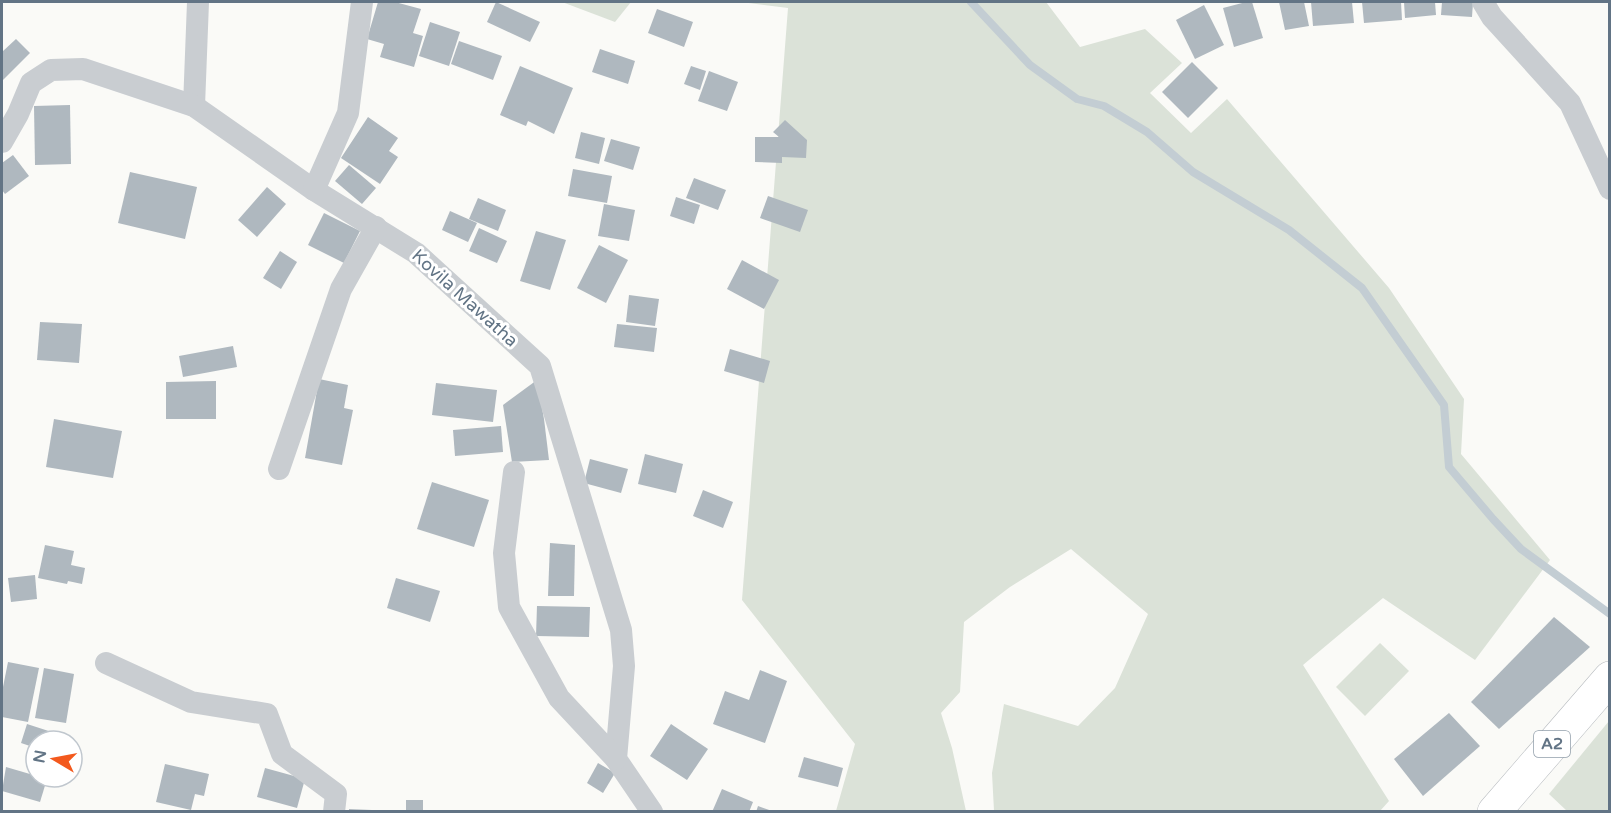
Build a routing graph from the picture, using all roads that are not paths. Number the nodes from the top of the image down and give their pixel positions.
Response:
1 (198, 2) edge
2 (362, 2) edge
3 (1483, 2) edge
4 (194, 106) junction
5 (2, 142) edge
6 (1610, 189) edge
7 (314, 190) junction
8 (376, 227) junction
9 (279, 469) dead end
10 (514, 472) dead end
11 (106, 663) dead end
12 (1610, 678) edge
13 (616, 759) junction
14 (334, 812) edge
15 (652, 812) edge
16 (1494, 812) edge

1 - 4 street
2 - 7 street
3 - 6 street
4 - 5 street, Kovila Mawatha
4 - 7 street, Kovila Mawatha
7 - 8 street, Kovila Mawatha
8 - 9 street
8 - 13 street, Kovila Mawatha
10 - 13 street
11 - 14 street
12 - 16 highway, A2
13 - 15 street

